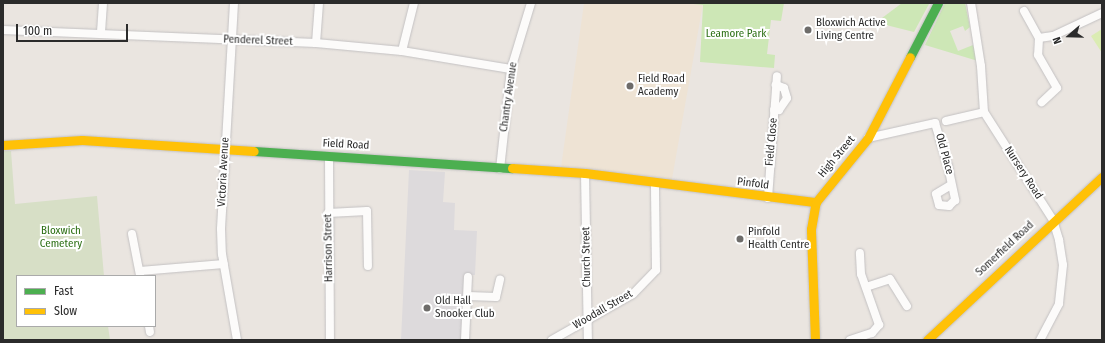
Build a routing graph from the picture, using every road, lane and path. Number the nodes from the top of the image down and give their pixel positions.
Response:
1 (103, 3) edge
2 (234, 3) edge
3 (319, 3) edge
4 (414, 3) edge
5 (531, 3) edge
6 (938, 3) edge
7 (971, 3) edge
8 (1024, 11) dead end
9 (1102, 12) edge
10 (3, 30) edge
11 (101, 32) junction
12 (1039, 38) junction
13 (231, 40) junction
14 (316, 42) junction
15 (402, 51) junction
16 (511, 69) junction
17 (777, 80) dead end
18 (1042, 102) dead end
19 (984, 112) junction
20 (946, 121) dead end
21 (868, 138) junction
22 (3, 145) edge
23 (225, 150) junction
24 (329, 156) junction
25 (500, 169) junction
26 (585, 173) junction
27 (1102, 178) edge
28 (655, 183) junction
29 (952, 185) dead end
30 (687, 187) joint
31 (768, 198) junction
32 (816, 202) junction
33 (328, 212) junction
34 (1053, 220) junction
35 (132, 234) dead end
36 (860, 253) dead end
37 (224, 264) junction
38 (368, 266) dead end
39 (140, 274) edge
40 (468, 277) dead end
41 (500, 279) dead end
42 (866, 287) junction
43 (468, 296) junction
44 (907, 306) dead end
45 (588, 318) junction
46 (237, 340) edge
47 (330, 340) edge
48 (465, 340) edge
49 (552, 340) edge
50 (588, 340) edge
51 (815, 340) edge
52 (850, 340) edge
53 (927, 340) edge
54 (1040, 340) edge

1 - 11 street
2 - 13 street, Victoria Avenue
3 - 14 street
4 - 15 street
5 - 16 street, Chantry Avenue
6 - 21 main road, High Street
7 - 19 street
8 - 12 street
9 - 12 street
10 - 11 street, Penderel Street
11 - 13 street, Penderel Street
12 - 18 street
13 - 14 street, Penderel Street
13 - 23 street, Victoria Avenue
14 - 15 street, Penderel Street
15 - 16 street, Penderel Street
16 - 25 street, Chantry Avenue
17 - 31 street, Field Close
19 - 20 street
19 - 34 street, Nursery Road
21 - 29 street, Old Place
21 - 32 main road, High Street
22 - 23 main road, Field Road
23 - 24 main road, Field Road
23 - 37 street, Victoria Avenue
24 - 25 main road, Field Road
24 - 33 street, Harrison Street
25 - 26 main road, Field Road
26 - 28 main road, Field Road
26 - 45 street, Church Street
27 - 34 main road, Somerfield Road
28 - 30 main road, Field Road
28 - 45 street, Woodall Street
30 - 31 main road, Pinfold
31 - 32 main road, Pinfold
32 - 51 main road, High Street
33 - 38 street
33 - 47 street, Harrison Street
34 - 53 main road, Somerfield Road
34 - 54 street, Nursery Road
35 - 39 street
36 - 42 street
37 - 39 street
37 - 46 street, Victoria Avenue
40 - 43 street
41 - 43 street
42 - 44 street
42 - 52 street
43 - 48 street
45 - 49 street, Woodall Street
45 - 50 street, Church Street

